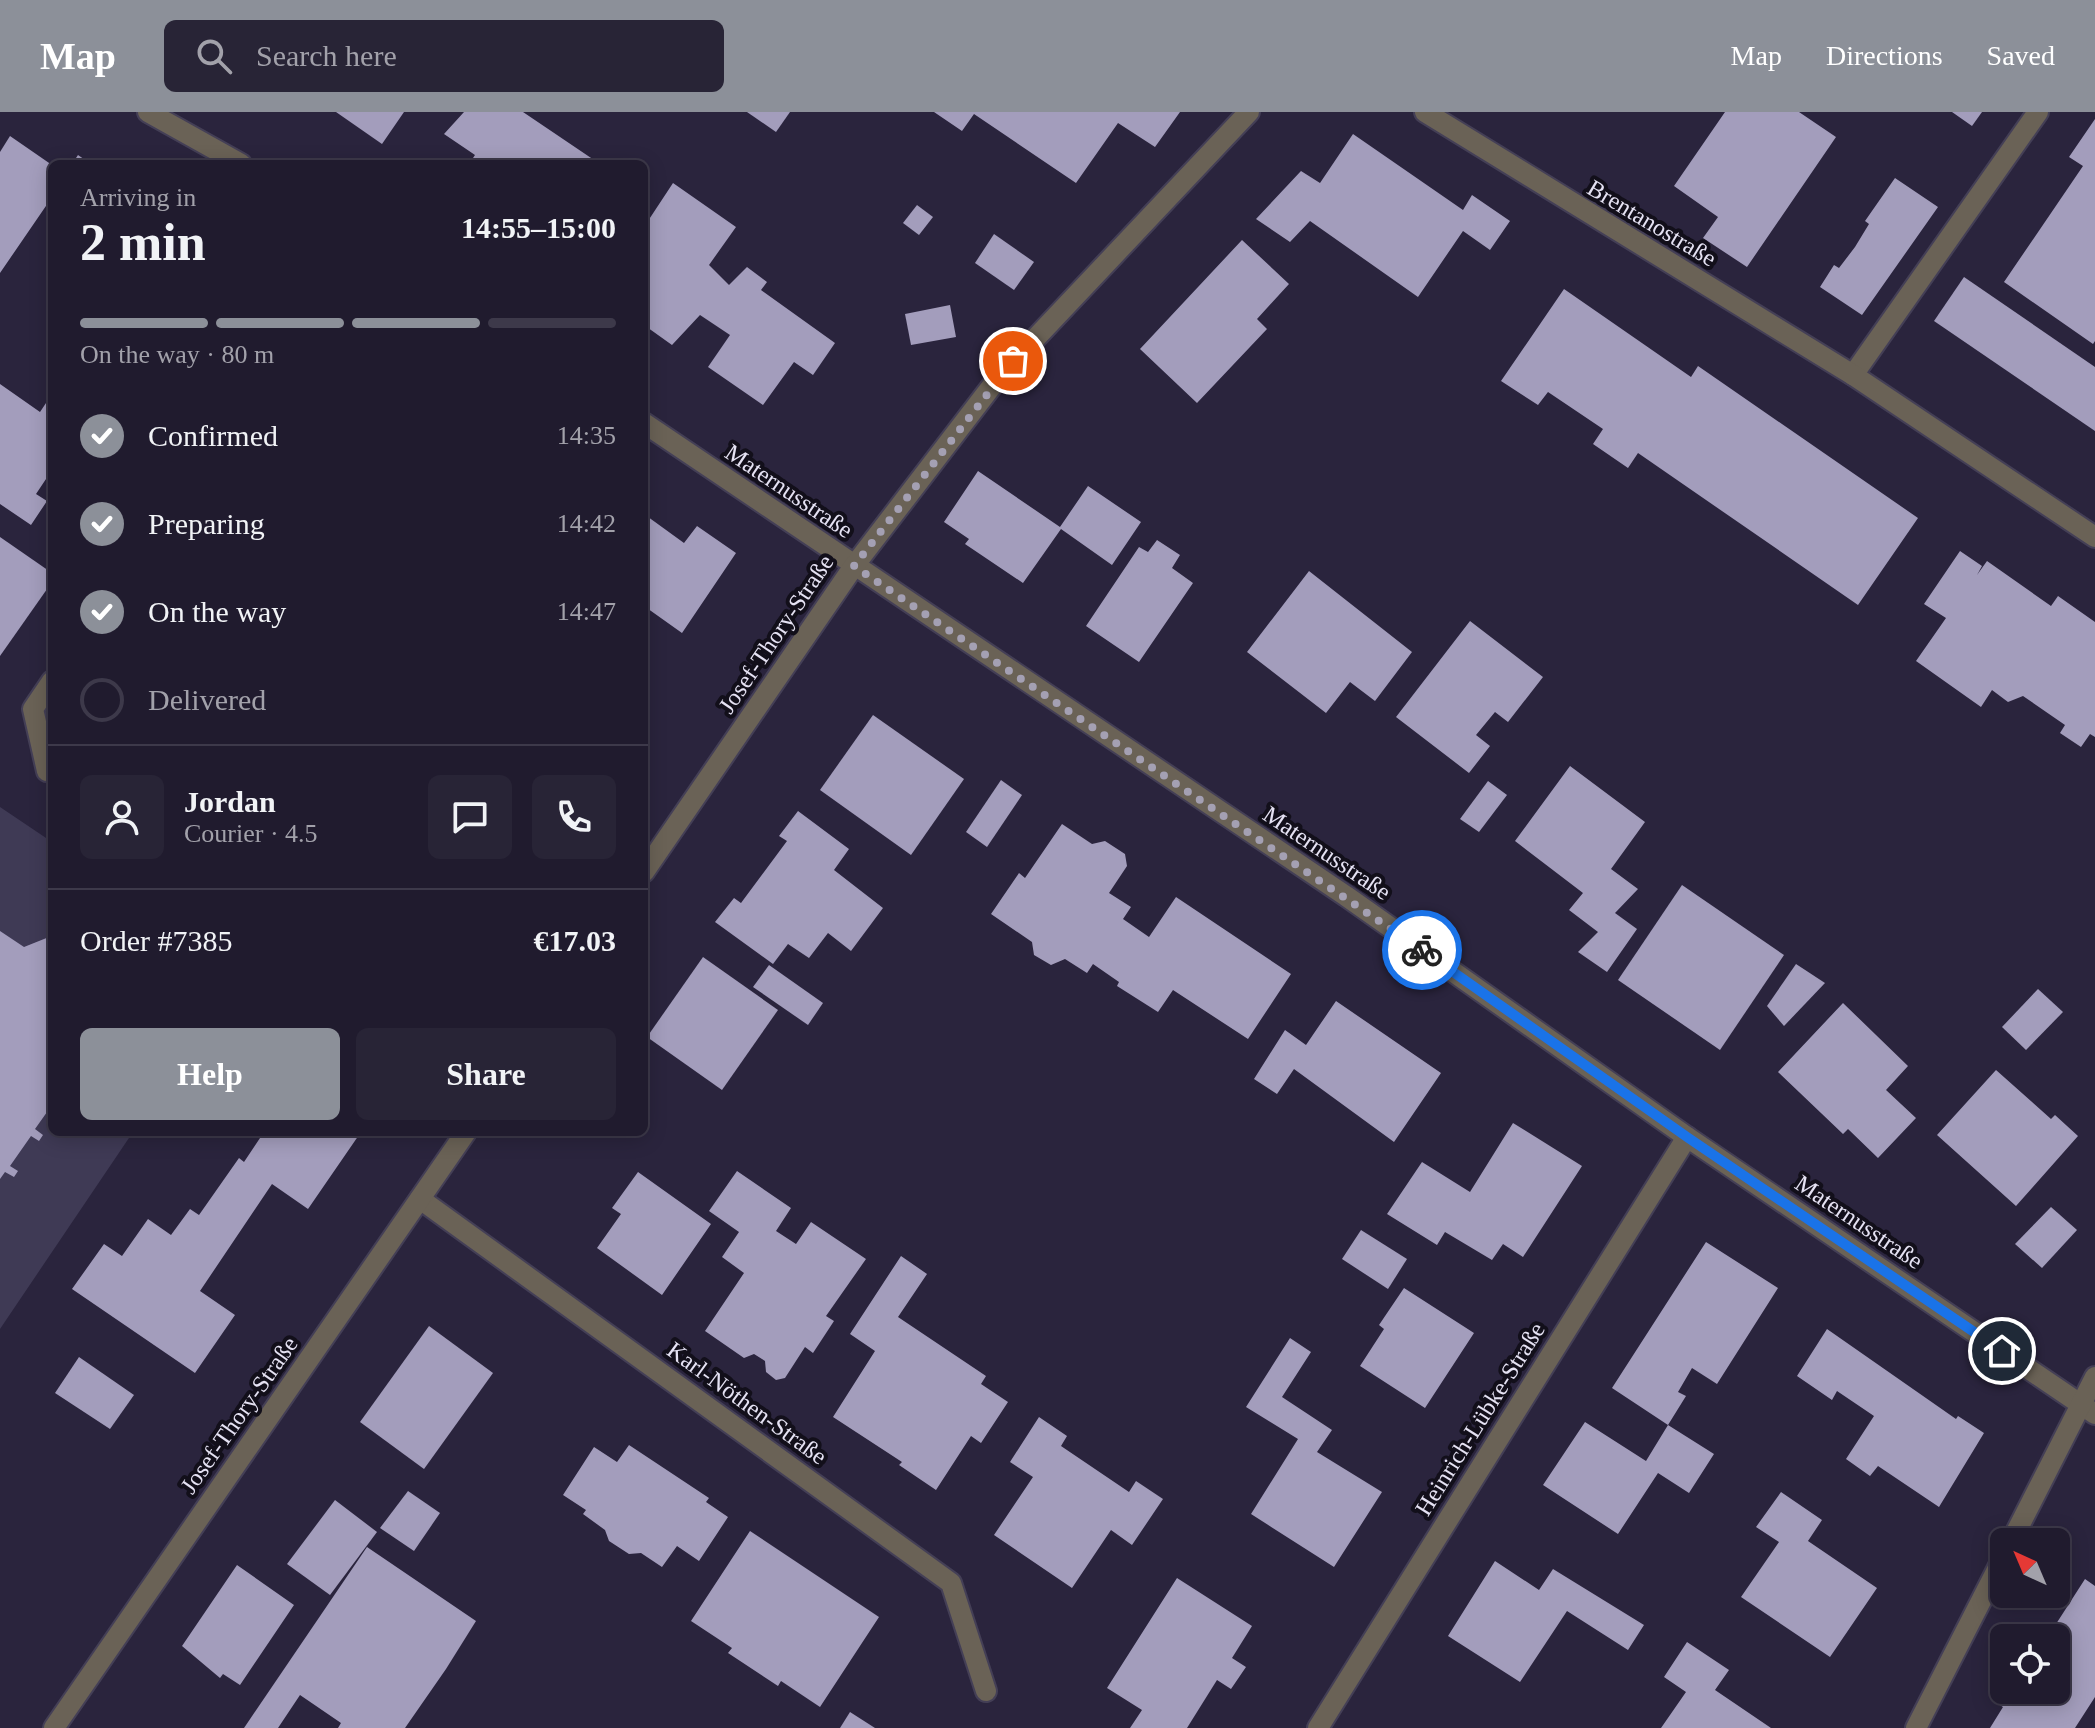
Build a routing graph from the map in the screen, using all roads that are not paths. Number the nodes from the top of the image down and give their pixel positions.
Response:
1 (148, 112) edge
2 (1249, 112) edge
3 (1425, 112) edge
4 (2038, 112) edge
5 (234, 160) edge
6 (1853, 375) junction
7 (648, 426) edge
8 (2095, 537) edge
9 (854, 566) junction
10 (48, 687) edge
11 (47, 771) dead end
12 (648, 866) edge
13 (463, 1136) edge
14 (1687, 1137) junction
15 (420, 1199) junction
16 (2095, 1377) edge
17 (2088, 1409) edge
18 (2019, 1528) edge
19 (1990, 1583) edge
20 (986, 1691) dead end
21 (54, 1728) edge
22 (1318, 1728) edge
23 (1916, 1728) edge

1 - 5 street
2 - 9 street, Josef-Thory-Straße
3 - 6 street, Brentanostraße
4 - 6 street
6 - 8 street, Brentanostraße
7 - 9 street, Maternusstraße
9 - 12 street, Josef-Thory-Straße
9 - 14 street, Maternusstraße
10 - 11 street
13 - 15 street, Josef-Thory-Straße
14 - 17 street, Maternusstraße
14 - 22 street, Heinrich-Lübke-Straße
15 - 20 street, Karl-Nöthen-Straße
15 - 21 street, Josef-Thory-Straße
16 - 17 street
17 - 18 street
19 - 23 street

